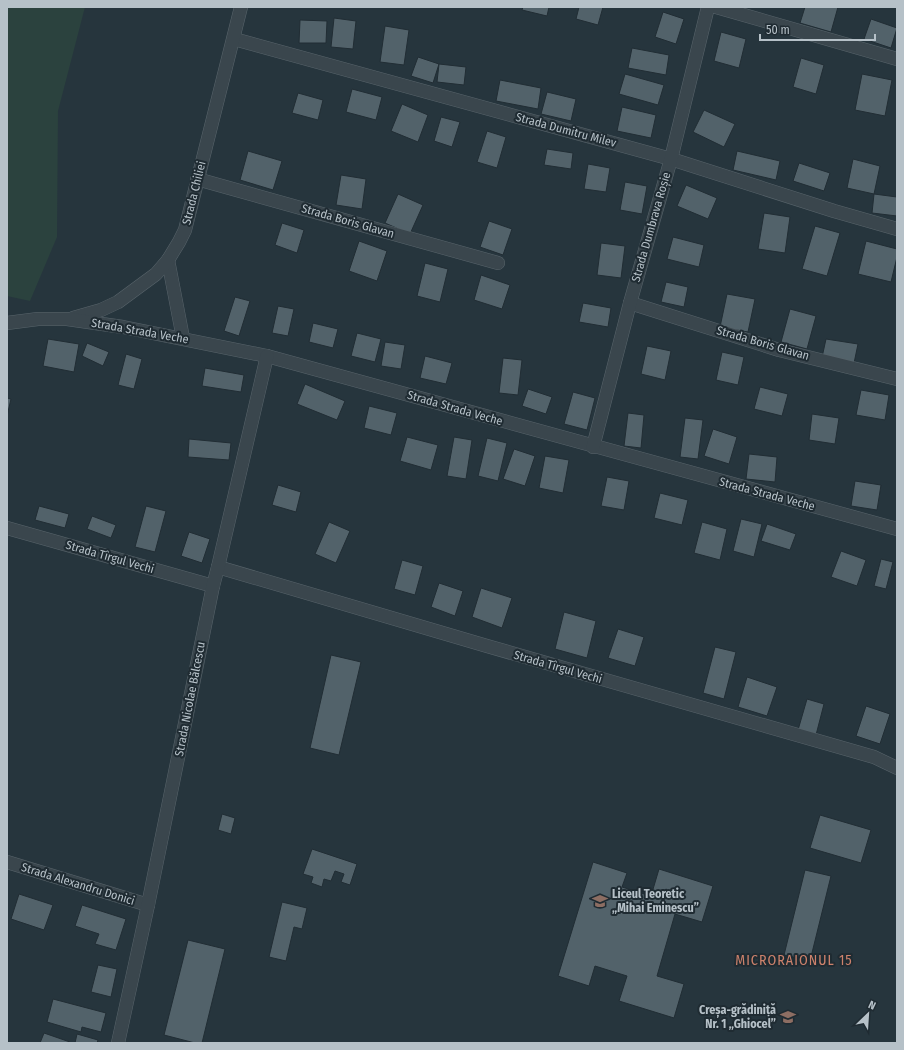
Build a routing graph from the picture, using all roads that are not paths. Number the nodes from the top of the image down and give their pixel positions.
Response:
1 (241, 7) edge
2 (708, 7) edge
3 (716, 7) edge
4 (234, 39) junction
5 (897, 59) edge
6 (671, 159) junction
7 (197, 179) junction
8 (897, 229) edge
9 (168, 260) junction
10 (498, 263) dead end
11 (630, 303) junction
12 (67, 320) junction
13 (7, 323) edge
14 (183, 338) junction
15 (267, 356) junction
16 (897, 379) edge
17 (593, 447) junction
18 (7, 528) edge
19 (897, 529) edge
20 (218, 567) junction
21 (213, 586) junction
22 (897, 768) edge
23 (7, 862) edge
24 (148, 906) junction
25 (118, 1043) edge

1 - 4 street, Strada Chiliei
2 - 6 street, Strada Dumbrava Roșie
3 - 5 street
4 - 6 street, Strada Dumitru Milev
4 - 7 street, Strada Chiliei
6 - 8 street, Strada Dumitru Milev
6 - 11 street, Strada Dumbrava Roșie
7 - 9 street, Strada Chiliei
7 - 10 street, Strada Boris Glavan
9 - 12 street, Strada Chiliei
9 - 14 street
11 - 16 street, Strada Boris Glavan
11 - 17 street, Strada Dumbrava Roșie
12 - 13 street, Strada Strada Veche
12 - 14 street, Strada Strada Veche
14 - 15 street, Strada Strada Veche
15 - 17 street, Strada Strada Veche
15 - 20 street, Strada Nicolae Bălcescu
17 - 19 street, Strada Strada Veche
18 - 21 street, Strada Tîrgul Vechi
20 - 21 street, Strada Nicolae Bălcescu
20 - 22 street, Strada Tîrgul Vechi
21 - 24 street, Strada Nicolae Bălcescu
23 - 24 street, Strada Alexandru Donici
24 - 25 street, Strada Nicolae Bălcescu

